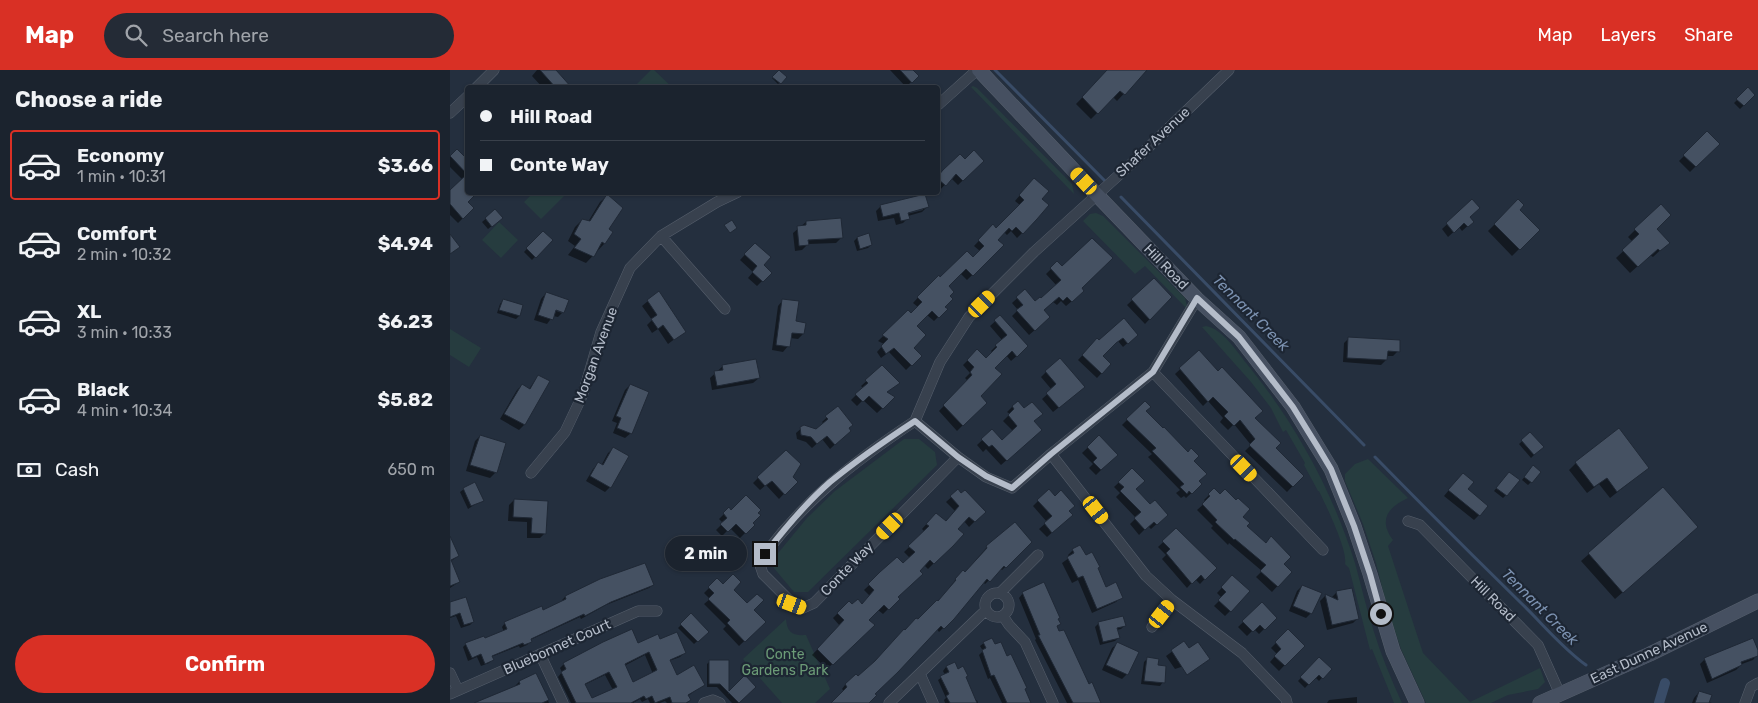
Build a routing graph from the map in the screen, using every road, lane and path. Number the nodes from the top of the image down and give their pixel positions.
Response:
1 (494, 70) edge
2 (978, 70) edge
3 (1229, 70) edge
4 (479, 85) edge
5 (465, 99) edge
6 (940, 103) edge
7 (450, 113) edge
8 (732, 195) edge
9 (1096, 195) junction
10 (661, 236) junction
11 (1197, 298) junction
12 (725, 309) dead end
13 (1153, 372) junction
14 (915, 421) junction
15 (1051, 454) junction
16 (958, 457) junction
17 (531, 473) dead end
18 (1408, 521) dead end
19 (1322, 550) dead end
20 (1038, 555) dead end
21 (1000, 593) junction
22 (1172, 600) junction
23 (1758, 601) edge
24 (986, 610) junction
25 (657, 611) dead end
26 (1004, 616) junction
27 (1152, 627) dead end
28 (540, 654) junction
29 (450, 673) edge
30 (920, 674) junction
31 (1758, 683) edge
32 (454, 692) edge
33 (1560, 694) junction
34 (563, 703) edge
35 (704, 703) edge
36 (720, 703) edge
37 (889, 703) edge
38 (933, 703) edge
39 (1053, 703) edge
40 (1287, 703) edge
41 (1417, 703) edge
42 (1540, 703) edge
43 (1744, 703) edge

1 - 4 street
2 - 6 street
2 - 9 main road, Hill Road
3 - 9 street, Shafer Avenue
5 - 7 street
8 - 10 street, Morgan Avenue
9 - 11 main road, Hill Road
9 - 14 street, Shafer Avenue
10 - 12 street
10 - 17 street, Morgan Avenue
11 - 13 street
11 - 41 main road, Hill Road
13 - 15 street
13 - 19 street
14 - 16 street
14 - 16 street, Conte Way
15 - 16 street
15 - 22 street
18 - 33 street, Hill Road
20 - 21 street
21 - 24 street
21 - 26 street
22 - 27 street
22 - 40 street
23 - 33 main road, East Dunne Avenue
24 - 26 street
24 - 30 street
25 - 28 street, Bluebonnet Court
26 - 39 street
28 - 32 street, Bluebonnet Court
28 - 34 street
29 - 32 street
30 - 37 street
30 - 38 street
31 - 43 street
33 - 42 main road, East Dunne Avenue
35 - 36 street

